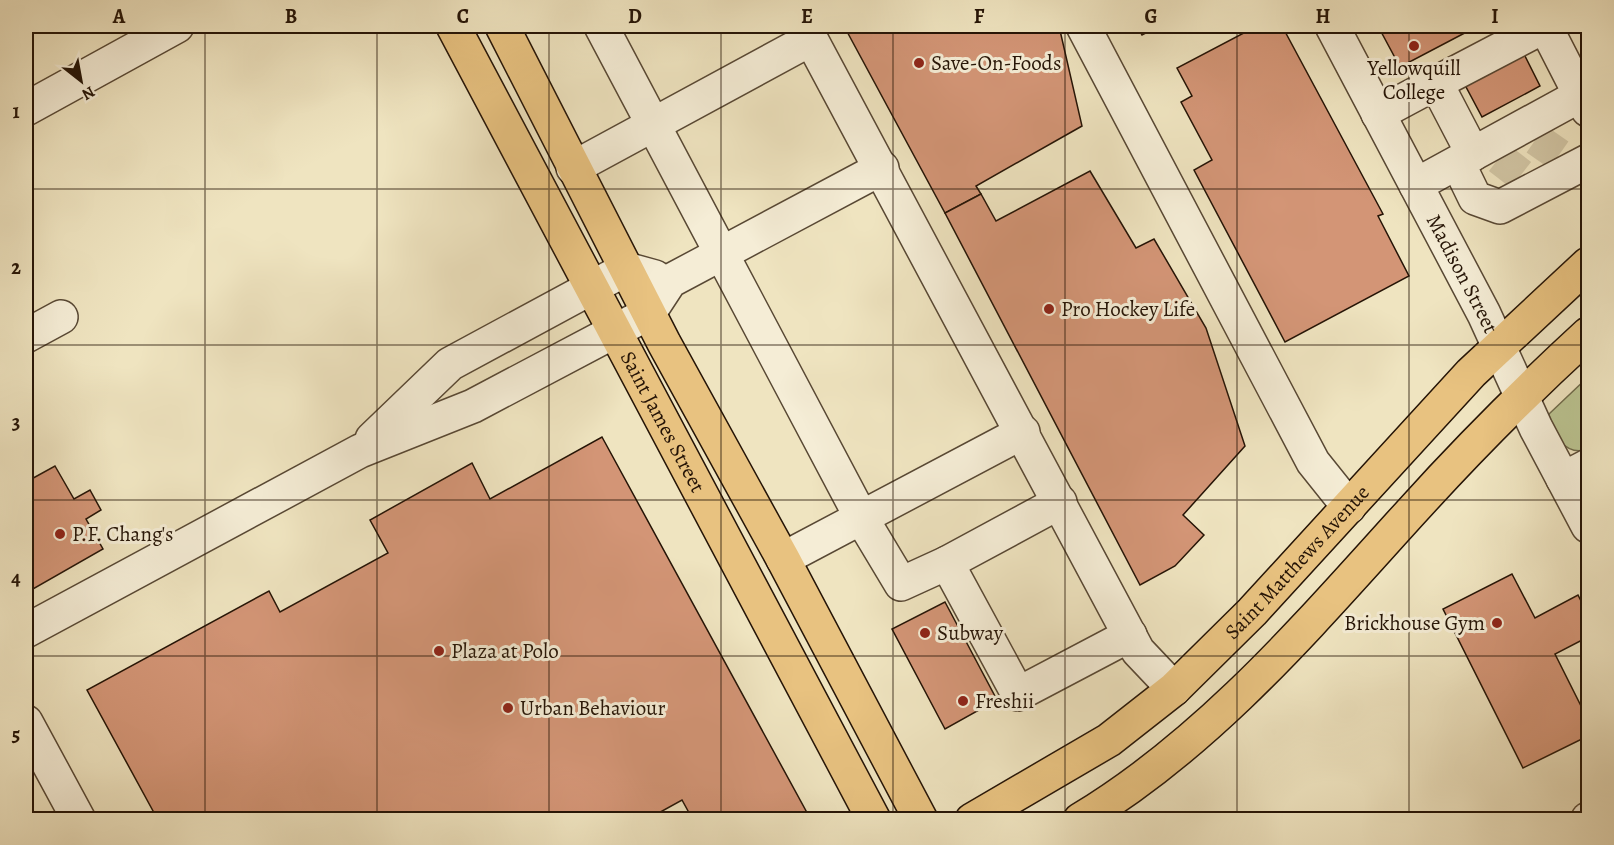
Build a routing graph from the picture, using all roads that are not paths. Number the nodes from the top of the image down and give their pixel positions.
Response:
1 (177, 26) edge
2 (453, 26) edge
3 (502, 26) edge
4 (601, 26) edge
5 (1083, 26) edge
6 (1332, 26) edge
7 (1545, 26) edge
8 (807, 32) edge
9 (1436, 83) junction
10 (1586, 99) edge
11 (26, 109) edge
12 (1378, 114) junction
13 (653, 124) junction
14 (1556, 150) edge
15 (1495, 164) junction
16 (573, 168) junction
17 (882, 168) junction
18 (1416, 185) junction
19 (722, 254) junction
20 (1588, 264) edge
21 (626, 269) junction
22 (670, 281) junction
23 (592, 288) junction
24 (649, 313) junction
25 (61, 317) dead end
26 (615, 331) junction
27 (1588, 334) edge
28 (26, 336) edge
29 (1498, 346) junction
30 (1521, 397) junction
31 (1023, 432) junction
32 (360, 451) junction
33 (1576, 472) edge
34 (1060, 502) junction
35 (1349, 507) junction
36 (862, 519) junction
37 (1588, 526) edge
38 (783, 559) junction
39 (947, 563) junction
40 (26, 631) edge
41 (1130, 635) junction
42 (1174, 689) junction
43 (26, 722) edge
44 (79, 819) edge
45 (874, 819) edge
46 (921, 819) edge
47 (972, 819) edge
48 (1080, 819) edge

1 - 11 street
2 - 23 main road, Saint James Street
3 - 16 main road, Saint James Street
4 - 13 street
5 - 35 street
6 - 12 street, Madison Street
7 - 9 street
7 - 10 street
8 - 13 street
8 - 17 street
9 - 12 street
9 - 15 street
10 - 14 street
12 - 18 street, Madison Street
13 - 16 street
13 - 19 street
14 - 15 street
14 - 15 street
15 - 18 street
16 - 21 main road, Saint James Street
17 - 19 street
17 - 31 street
18 - 29 street, Madison Street
19 - 22 street
19 - 36 street
20 - 29 main road, Saint Matthews Avenue
21 - 22 street
21 - 23 street
21 - 24 main road, Saint James Street
22 - 24 street
23 - 26 main road, Saint James Street
23 - 32 street
24 - 26 street
24 - 38 main road, Saint James Street
25 - 28 street
26 - 32 street
26 - 45 main road, Saint James Street
27 - 30 main road
29 - 30 street, Madison Street
29 - 35 main road, Saint Matthews Avenue
30 - 33 street, Madison Street
30 - 48 main road
31 - 34 street
31 - 36 street
32 - 40 street
33 - 37 street, Madison Street
34 - 39 street
34 - 41 street
35 - 42 main road, Saint Matthews Avenue
36 - 38 street
36 - 39 street
38 - 46 main road, Saint James Street
39 - 41 street
41 - 42 street
42 - 47 main road, Saint Matthews Avenue
43 - 44 street

